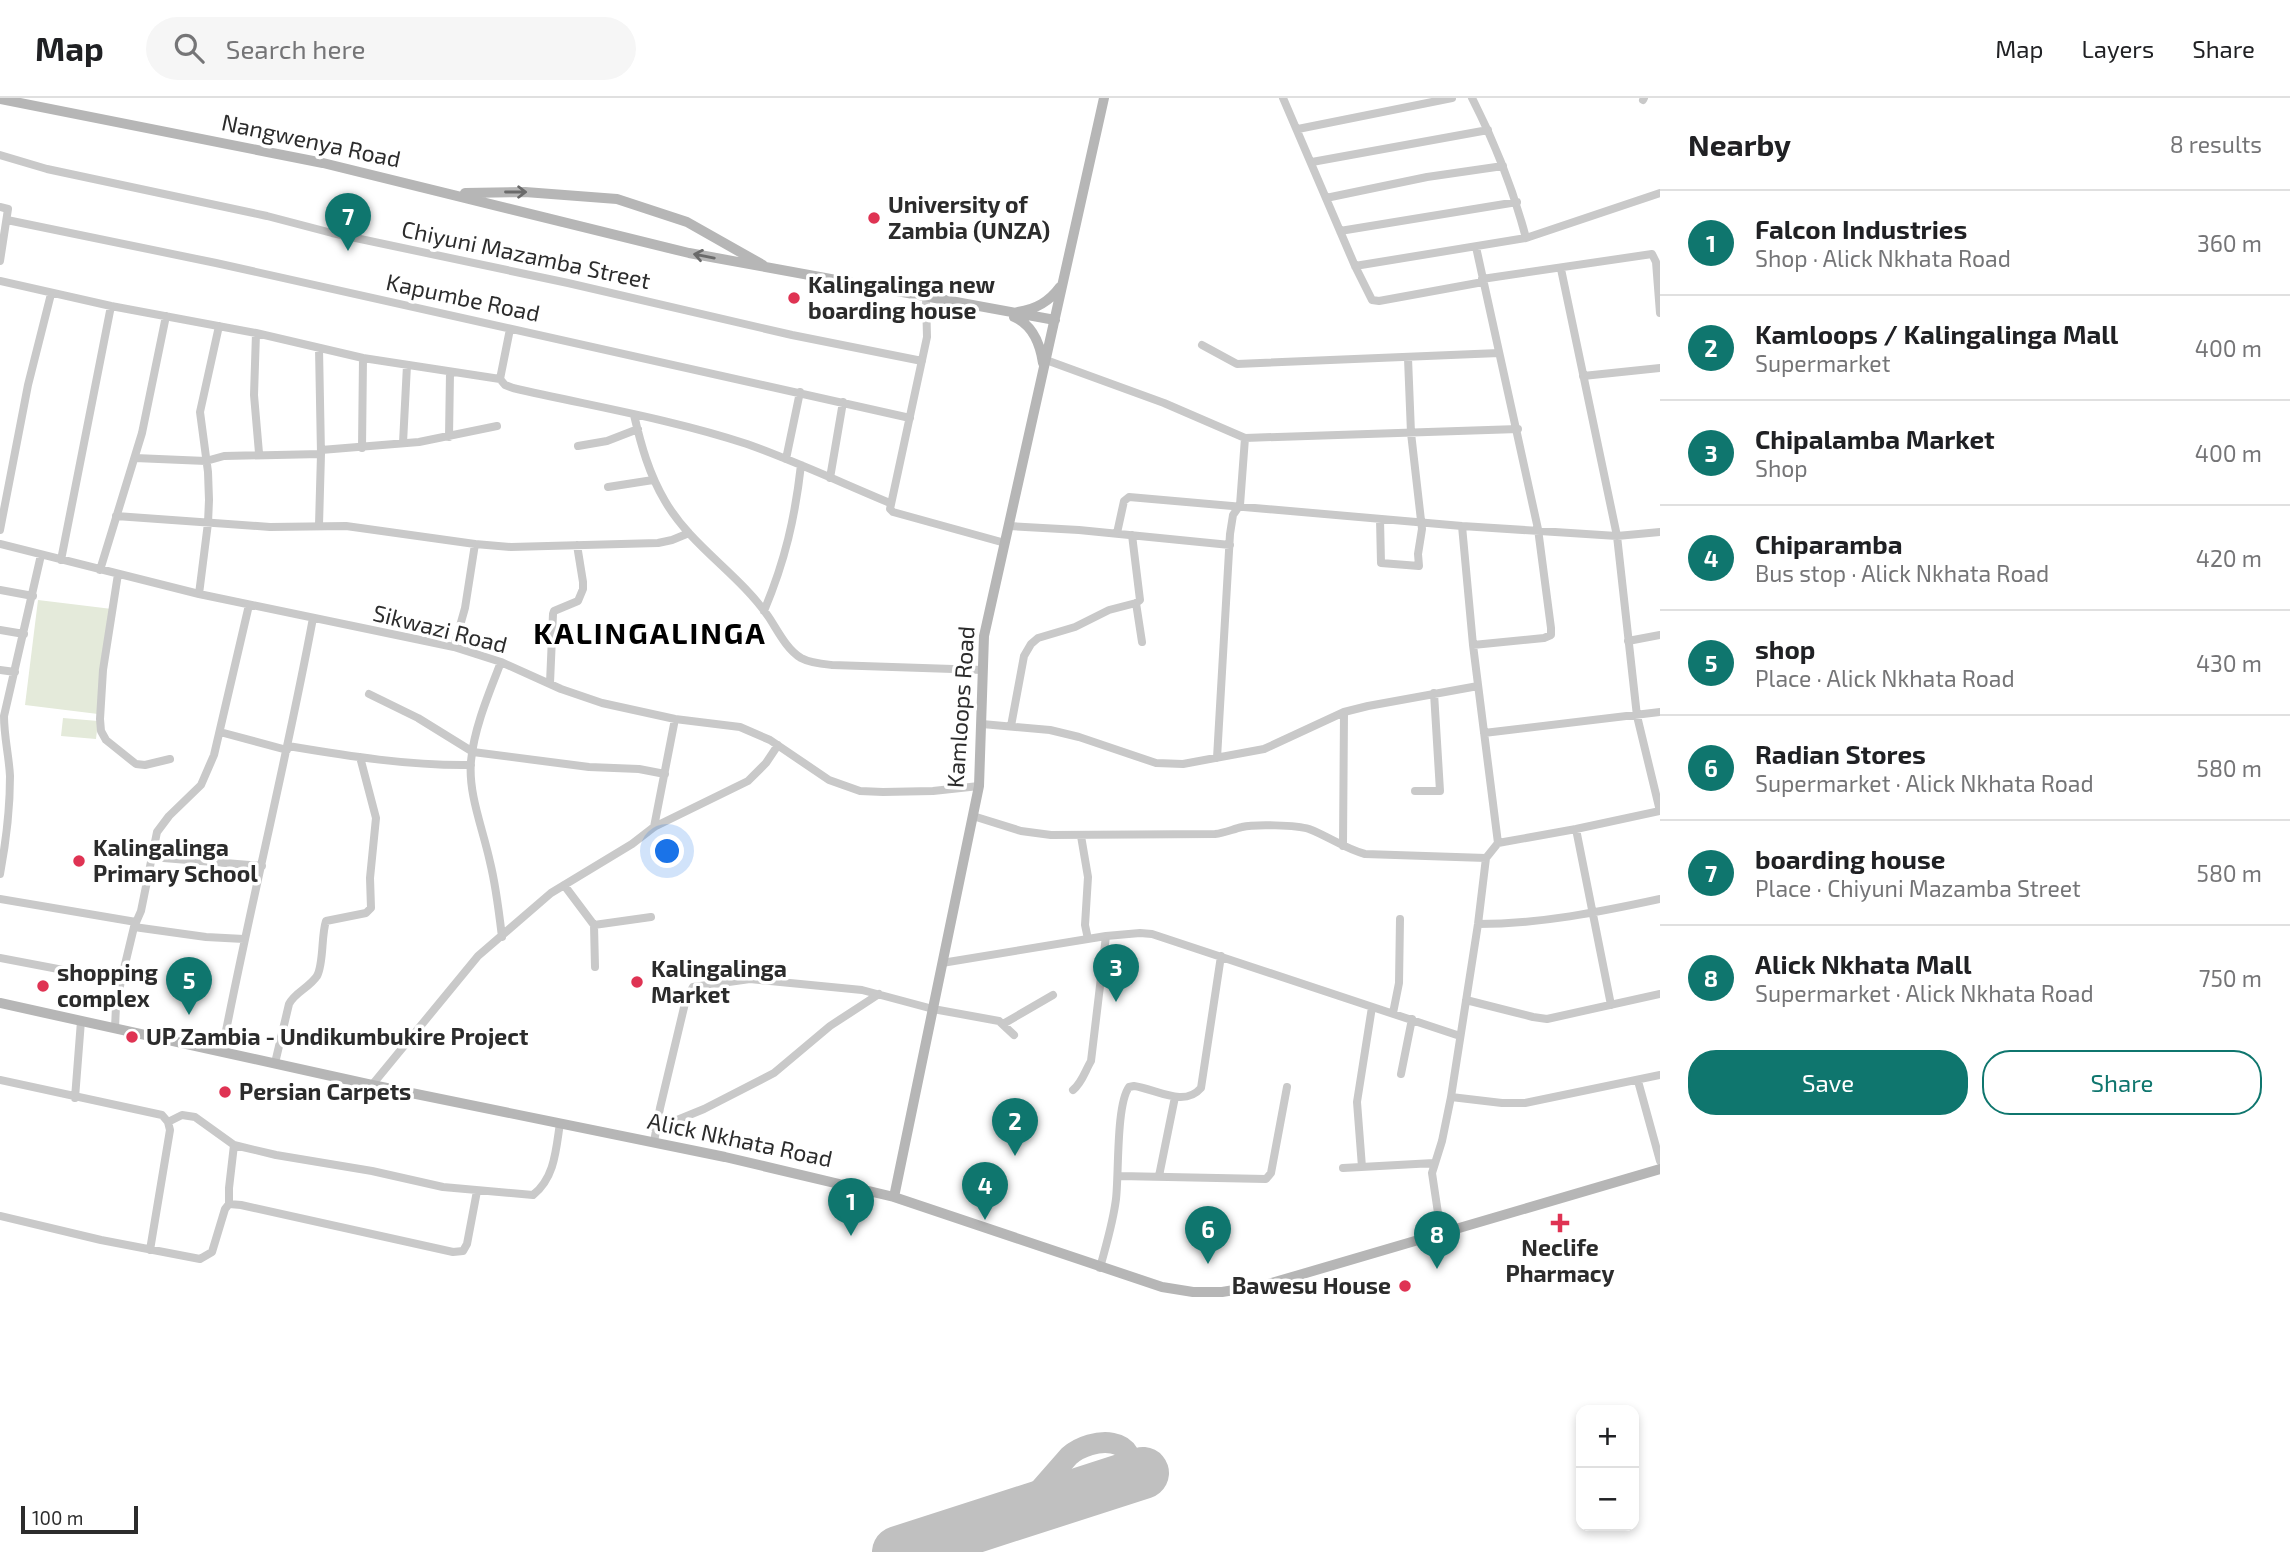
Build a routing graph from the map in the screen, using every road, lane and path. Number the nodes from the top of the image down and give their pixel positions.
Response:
1 (1104, 98) edge
2 (1283, 98) edge
3 (1452, 98) edge
4 (1472, 98) edge
5 (0, 99) edge
6 (1298, 129) junction
7 (1488, 130) junction
8 (0, 155) edge
9 (1312, 162) junction
10 (1503, 166) junction
11 (1660, 192) edge
12 (448, 194) junction
13 (1326, 198) junction
14 (1517, 202) junction
15 (0, 207) edge
16 (7, 220) junction
17 (1340, 231) junction
18 (1526, 238) junction
19 (1476, 247) junction
20 (0, 254) edge
21 (0, 261) edge
22 (1355, 266) junction
23 (1561, 269) junction
24 (771, 270) junction
25 (0, 281) edge
26 (1483, 281) junction
27 (1063, 283) junction
28 (51, 293) junction
29 (926, 298) junction
30 (111, 306) junction
31 (1005, 312) junction
32 (1660, 313) edge
33 (166, 316) junction
34 (1055, 320) junction
35 (219, 326) junction
36 (510, 329) junction
37 (256, 332) junction
38 (1202, 345) dead end
39 (319, 348) junction
40 (1499, 353) junction
41 (363, 358) junction
42 (1408, 358) junction
43 (1046, 360) junction
44 (922, 361) junction
45 (407, 365) junction
46 (1660, 368) edge
47 (450, 373) junction
48 (1583, 376) junction
49 (1041, 377) junction
50 (500, 379) junction
51 (800, 392) junction
52 (843, 402) junction
53 (634, 415) junction
54 (910, 418) junction
55 (497, 426) dead end
56 (638, 429) junction
57 (1518, 429) junction
58 (1410, 433) junction
59 (449, 437) junction
60 (1245, 438) junction
61 (403, 443) junction
62 (578, 446) dead end
63 (362, 448) junction
64 (321, 452) junction
65 (259, 453) junction
66 (135, 458) junction
67 (786, 459) junction
68 (206, 461) junction
69 (802, 465) junction
70 (830, 478) junction
71 (653, 481) junction
72 (608, 487) dead end
73 (890, 503) junction
74 (1240, 505) junction
75 (116, 516) junction
76 (1380, 519) junction
77 (1422, 522) junction
78 (208, 523) junction
79 (319, 525) junction
80 (1009, 526) junction
81 (1462, 526) junction
82 (1538, 529) junction
83 (0, 530) edge
84 (1660, 532) edge
85 (689, 534) junction
86 (1116, 534) junction
87 (1132, 535) junction
88 (1617, 536) junction
89 (1006, 543) junction
90 (0, 544) edge
91 (475, 544) junction
92 (577, 545) junction
93 (1230, 545) junction
94 (41, 555) junction
95 (61, 560) junction
96 (100, 570) junction
97 (118, 574) junction
98 (0, 590) edge
99 (199, 594) junction
100 (33, 596) junction
101 (1136, 603) junction
102 (249, 605) junction
103 (764, 611) junction
104 (313, 618) junction
105 (0, 629) edge
106 (24, 634) junction
107 (1660, 635) edge
108 (1628, 641) junction
109 (1142, 642) dead end
110 (1473, 645) junction
111 (454, 648) junction
112 (501, 662) junction
113 (0, 670) edge
114 (983, 670) junction
115 (15, 672) junction
116 (550, 683) junction
117 (1478, 685) junction
118 (1434, 693) junction
119 (369, 694) dead end
120 (1344, 712) junction
121 (1660, 712) edge
122 (2, 716) edge
123 (1637, 716) junction
124 (675, 719) junction
125 (982, 724) junction
126 (1011, 726) junction
127 (220, 732) junction
128 (1484, 733) junction
129 (778, 745) junction
130 (288, 748) junction
131 (473, 752) junction
132 (360, 757) junction
133 (1217, 758) junction
134 (170, 760) dead end
135 (471, 765) junction
136 (665, 774) junction
137 (1656, 774) edge
138 (5, 776) edge
139 (979, 786) junction
140 (1415, 791) dead end
141 (1660, 811) edge
142 (973, 816) junction
143 (654, 827) junction
144 (1576, 829) junction
145 (1081, 836) junction
146 (1498, 843) junction
147 (1343, 846) junction
148 (151, 858) junction
149 (1486, 859) junction
150 (262, 866) junction
151 (0, 874) edge
152 (564, 885) junction
153 (0, 899) edge
154 (1660, 899) edge
155 (1594, 913) junction
156 (651, 917) dead end
157 (1400, 919) dead end
158 (135, 924) junction
159 (1478, 924) junction
160 (594, 925) junction
161 (1106, 936) junction
162 (502, 937) junction
163 (244, 939) junction
164 (1088, 939) junction
165 (1221, 956) junction
166 (0, 958) edge
167 (942, 962) junction
168 (595, 967) dead end
169 (121, 981) junction
170 (878, 994) junction
171 (1660, 994) edge
172 (1053, 995) dead end
173 (1466, 1000) junction
174 (0, 1003) edge
175 (1611, 1005) junction
176 (1372, 1006) junction
177 (933, 1009) junction
178 (1393, 1013) junction
179 (1412, 1019) junction
180 (81, 1021) junction
181 (1003, 1024) junction
182 (114, 1028) junction
183 (1014, 1035) dead end
184 (1460, 1036) junction
185 (222, 1051) junction
186 (275, 1063) junction
187 (1401, 1074) dead end
188 (1660, 1075) edge
189 (0, 1080) edge
190 (1638, 1080) junction
191 (372, 1085) junction
192 (1287, 1087) dead end
193 (1073, 1090) dead end
194 (1175, 1097) junction
195 (1451, 1097) junction
196 (75, 1098) junction
197 (168, 1122) junction
198 (561, 1123) junction
199 (655, 1129) junction
200 (654, 1142) junction
201 (234, 1145) junction
202 (1660, 1161) edge
203 (1434, 1163) junction
204 (1362, 1167) junction
205 (1343, 1168) dead end
206 (1660, 1169) edge
207 (1119, 1176) junction
208 (1159, 1176) junction
209 (477, 1191) junction
210 (894, 1197) junction
211 (229, 1204) junction
212 (0, 1216) edge
213 (1441, 1233) junction
214 (150, 1250) junction
215 (1100, 1268) junction

1 - 27 main road, Kamloops Road
2 - 6 street
3 - 6 street
4 - 7 street
5 - 12 main road, Nangwenya Road
6 - 9 street
7 - 9 street
7 - 10 street
8 - 44 street, Chiyuni Mazamba Street
9 - 13 street
10 - 13 street
10 - 14 street
11 - 18 street
24 -> 12 main road, Nangwenya Road
12 -> 24 main road, Nangwenya Road
13 - 17 street
14 - 17 street
14 - 18 street
15 - 16 street
16 - 20 street
16 - 36 street, Kapumbe Road
17 - 22 street
18 - 19 street
19 - 22 street
19 - 26 street
20 - 21 street
22 - 26 street
23 - 26 street
23 - 32 street
23 - 48 street
24 - 29 main road, Nangwenya Road
25 - 28 street
26 - 40 street
27 - 31 main road
27 - 34 main road, Kamloops Road
28 - 30 street
28 - 83 street
29 - 31 main road, Nangwenya Road
29 - 44 street
30 - 33 street
30 - 95 street
31 - 34 main road, Nangwenya Road
31 - 49 main road
33 - 35 street
33 - 66 street
34 - 43 main road, Kamloops Road
35 - 37 street
35 - 68 street
36 - 50 street
36 - 51 street, Kapumbe Road
37 - 39 street
37 - 65 street
38 - 42 street
39 - 41 street
39 - 64 street
40 - 42 street
40 - 57 street
41 - 45 street
41 - 63 street
42 - 58 street
43 - 49 main road, Kamloops Road
43 - 60 street
44 - 54 street
45 - 47 street
45 - 61 street
46 - 48 street
47 - 50 street
47 - 59 street
48 - 88 street
49 - 80 main road, Kamloops Road
50 - 53 street
51 - 52 street, Kapumbe Road
51 - 67 street
52 - 54 street, Kapumbe Road
52 - 70 street
53 - 56 street
53 - 67 street
54 - 73 street
55 - 59 street
56 - 62 street
56 - 71 street
57 - 58 street
57 - 82 street
58 - 60 street
58 - 77 street
59 - 61 street
60 - 74 street
61 - 63 street
63 - 64 street
64 - 65 street
64 - 79 street
65 - 68 street
66 - 68 street
66 - 75 street
67 - 69 street
68 - 78 street
69 - 70 street
69 - 103 street
70 - 73 street
71 - 72 street
71 - 85 street
73 - 89 street
74 - 76 street
74 - 86 street
74 - 93 street
75 - 78 street
75 - 96 street
76 - 77 street
76 - 77 street
77 - 81 street
78 - 79 street
78 - 99 street
79 - 91 street
80 - 86 street
80 - 89 main road, Kamloops Road
81 - 82 street
81 - 110 street
82 - 88 street
82 - 110 street
84 - 88 street
85 - 92 street
85 - 103 street
86 - 87 street
87 - 93 street
87 - 101 street
88 - 108 street
89 - 114 main road, Kamloops Road
90 - 94 street, Sikwazi Road
91 - 92 street
91 - 111 street
92 - 116 street
93 - 133 street
94 - 95 street, Sikwazi Road
94 - 100 street
95 - 96 street, Sikwazi Road
96 - 97 street, Sikwazi Road
97 - 99 street, Sikwazi Road
97 - 134 street
98 - 100 street
99 - 102 street, Sikwazi Road
100 - 106 street
101 - 109 street
101 - 126 street
102 - 104 street, Sikwazi Road
102 - 127 street
103 - 114 street
104 - 111 street, Sikwazi Road
104 - 130 street
105 - 106 street
106 - 115 street
107 - 108 street
108 - 123 street
110 - 117 street
111 - 112 street, Sikwazi Road
112 - 116 street, Sikwazi Road
112 - 131 street
113 - 115 street
114 - 125 main road, Kamloops Road
115 - 122 street
116 - 124 street, Sikwazi Road
117 - 118 street
117 - 128 street
118 - 120 street
118 - 140 street
119 - 131 street
120 - 133 street
120 - 147 street
121 - 123 street
122 - 138 street
123 - 128 street
123 - 137 street
124 - 129 street, Sikwazi Road
124 - 136 street
125 - 126 street
125 - 139 main road, Kamloops Road
126 - 133 street
127 - 130 street
127 - 148 street
128 - 146 street
129 - 139 street, Sikwazi Road
129 - 143 street
130 - 132 street
130 - 150 street
131 - 135 street
131 - 136 street
132 - 135 street
132 - 186 street
135 - 162 street
136 - 143 street
137 - 141 street
138 - 151 street
139 - 142 main road, Kamloops Road
141 - 144 street
142 - 145 street
142 - 167 main road, Kamloops Road
143 - 152 street
144 - 146 street
144 - 155 street
145 - 147 street
145 - 164 street
146 - 149 street
147 - 149 street
148 - 150 street
148 - 158 street
149 - 159 street
150 - 163 street
152 - 160 street
152 - 162 street
153 - 158 street
154 - 155 street
155 - 159 street
155 - 175 street
156 - 160 street
157 - 178 street
158 - 163 street
158 - 169 street
159 - 173 street
160 - 168 street
161 - 164 street
161 - 165 street
161 - 193 street
162 - 191 street
163 - 185 street
164 - 167 street
165 - 176 street
165 - 194 street
166 - 169 street
167 - 177 main road, Kamloops Road
169 - 182 street
170 - 177 street
170 - 199 street
170 - 199 street
171 - 175 street
172 - 181 street
173 - 175 street
173 - 184 street
174 - 180 main road, Alick Nkhata Road
176 - 178 street
176 - 204 street
177 - 181 street
177 - 210 main road, Kamloops Road
178 - 179 street
179 - 184 street
179 - 187 street
180 - 182 main road, Alick Nkhata Road
180 - 196 street
181 - 183 street
182 - 185 main road, Alick Nkhata Road
184 - 195 street
185 - 186 main road, Alick Nkhata Road
186 - 191 main road, Alick Nkhata Road
188 - 190 street
189 - 196 street
190 - 195 street
190 - 202 street
191 - 198 main road, Alick Nkhata Road
192 - 208 street
194 - 207 street
194 - 208 street
195 - 203 street
196 - 197 street
197 - 201 street
197 - 214 street
198 - 200 main road, Alick Nkhata Road
198 - 209 street
199 - 200 street
200 - 210 main road, Alick Nkhata Road
201 - 209 street
201 - 211 street
203 - 204 street
203 - 213 street
204 - 205 street
206 - 213 main road, Alick Nkhata Road
207 - 208 street
207 - 215 street
209 - 211 street
210 - 215 main road, Alick Nkhata Road
211 - 214 street
212 - 214 street
213 - 215 main road, Alick Nkhata Road

